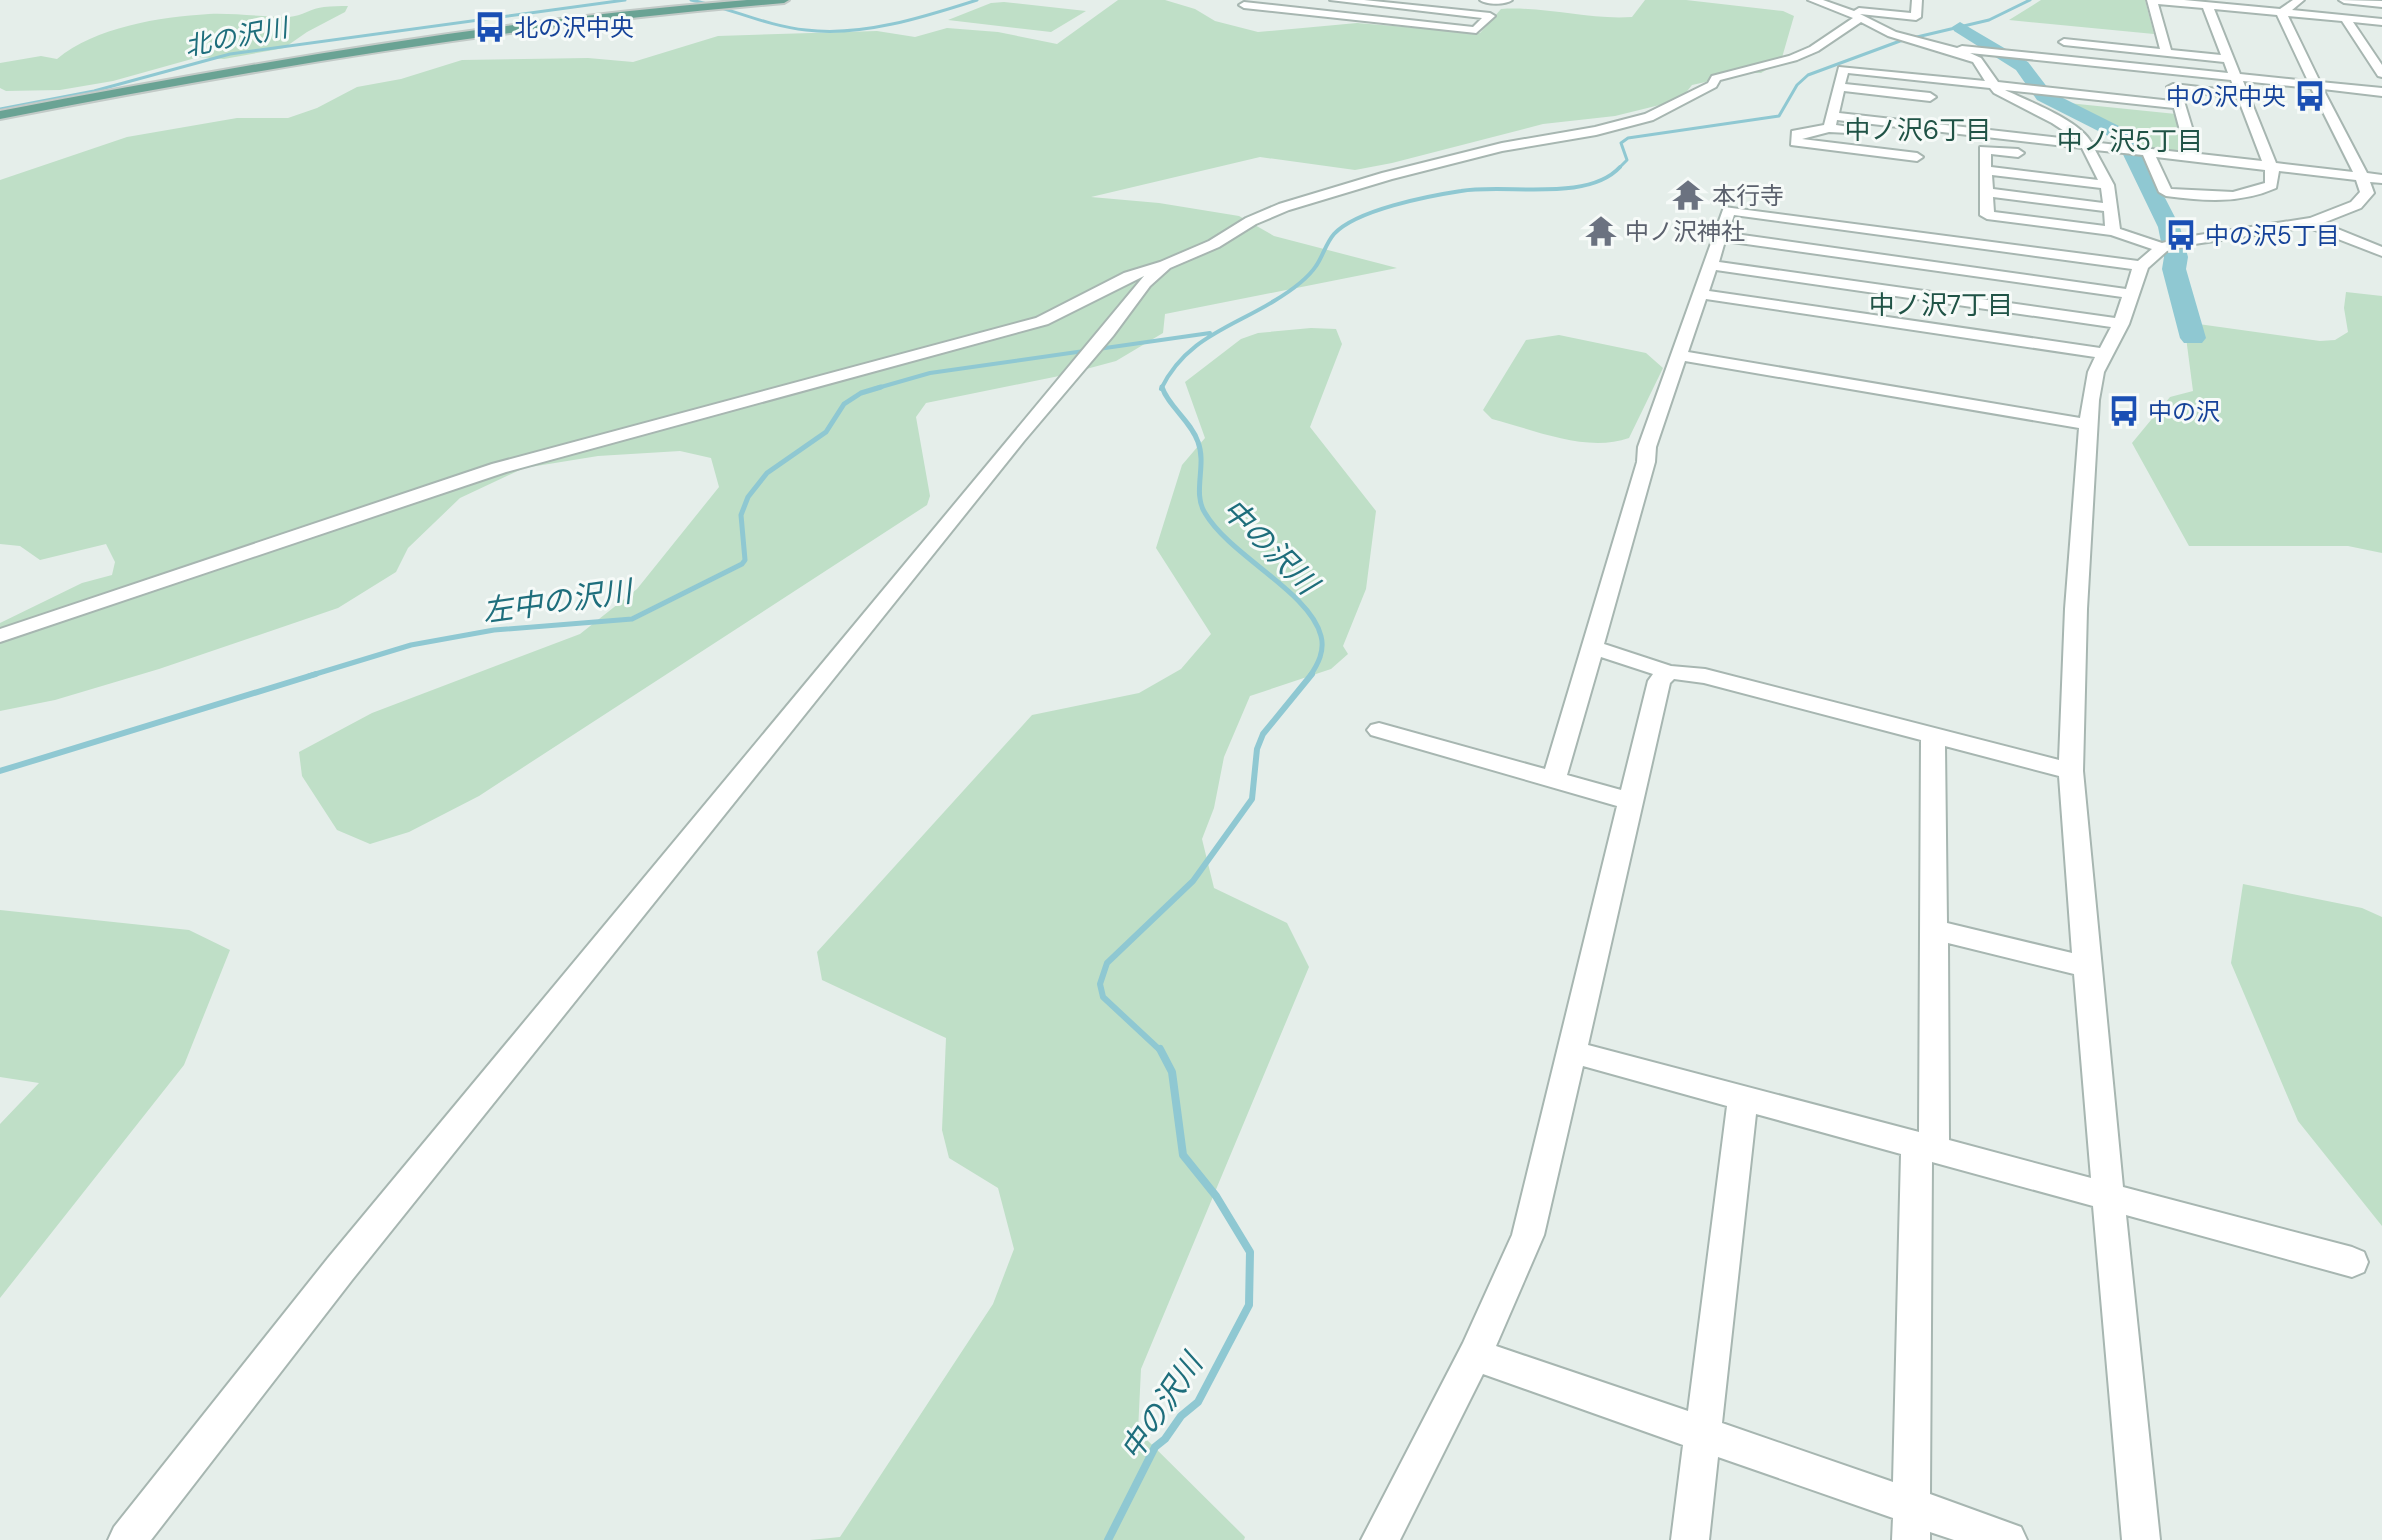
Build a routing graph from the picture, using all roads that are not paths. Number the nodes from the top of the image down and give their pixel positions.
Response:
1 (784, 0) edge
2 (1335, 0) edge
3 (1485, 0) edge
4 (1507, 0) edge
5 (1813, 0) edge
6 (1917, 0) edge
7 (2299, 0) edge
8 (2344, 0) edge
9 (1247, 2) edge
10 (1377, 2) edge
11 (2382, 4) edge
12 (2207, 5) junction
13 (2282, 13) junction
14 (1852, 14) junction
15 (1360, 18) junction
16 (2346, 19) junction
17 (2382, 22) edge
18 (2062, 28) dead end
19 (2355, 32) junction
20 (2382, 35) edge
21 (2148, 37) dead end
22 (2162, 38) junction
23 (2064, 42) junction
24 (1944, 48) junction
25 (2166, 52) junction
26 (2015, 55) junction
27 (2229, 59) junction
28 (2067, 60) junction
29 (2382, 74) edge
30 (2236, 77) junction
31 (1932, 78) junction
32 (1993, 85) junction
33 (2313, 85) junction
34 (2159, 86) dead end
35 (1839, 87) junction
36 (2174, 88) junction
37 (2042, 90) junction
38 (2382, 92) edge
39 (2242, 95) junction
40 (1930, 97) junction
41 (2179, 105) junction
42 (0, 115) edge
43 (1830, 122) junction
44 (1923, 131) junction
45 (2088, 144) junction
46 (2144, 151) junction
47 (2039, 155) dead end
48 (2194, 157) junction
49 (2270, 167) junction
50 (1985, 170) junction
51 (2362, 177) junction
52 (2382, 179) edge
53 (2107, 185) junction
54 (1985, 192) junction
55 (2109, 208) junction
56 (2308, 222) junction
57 (2051, 224) junction
58 (1913, 228) junction
59 (2113, 231) junction
60 (1720, 236) junction
61 (2003, 247) junction
62 (2162, 248) junction
63 (2382, 252) edge
64 (1910, 262) junction
65 (1165, 265) junction
66 (1711, 265) junction
67 (2141, 266) junction
68 (1906, 292) junction
69 (1701, 294) junction
70 (2131, 294) junction
71 (1903, 323) junction
72 (2114, 339) junction
73 (1679, 355) junction
74 (2087, 424) junction
75 (0, 636) edge
76 (1594, 648) junction
77 (1669, 672) junction
78 (1379, 730) dead end
79 (1933, 734) junction
80 (2071, 771) junction
81 (1554, 780) junction
82 (1629, 801) junction
83 (1934, 930) junction
84 (2086, 967) junction
85 (1572, 1052) junction
86 (1743, 1097) junction
87 (1926, 1148) junction
88 (2111, 1197) junction
89 (2352, 1262) dead end
90 (1475, 1355) junction
91 (1703, 1436) junction
92 (1911, 1524) edge
93 (127, 1540) edge
94 (1380, 1540) edge
95 (1690, 1540) edge
96 (2008, 1540) edge
97 (2141, 1540) edge

1 - 42 main road
2 - 10 street
3 - 4 street
5 - 14 street
6 - 14 street
7 - 13 street
8 - 11 street
9 - 15 street
9 - 15 street
10 - 15 street
10 - 15 street
12 - 13 street
12 - 22 street
12 - 27 street
13 - 16 street
13 - 33 street
14 - 24 street
14 - 65 street
16 - 17 street
16 - 19 street
18 - 23 street
19 - 20 street
19 - 29 street
21 - 22 street
22 - 25 street
23 - 25 street
23 - 28 street
24 - 26 street
24 - 32 street
25 - 27 street
26 - 28 street
26 - 37 street
27 - 30 street
28 - 30 street
30 - 33 street
30 - 39 street
31 - 32 street
31 - 35 street
31 - 40 street
32 - 37 street
32 - 45 street
33 - 38 street
33 - 51 street
34 - 36 street
35 - 40 street
35 - 43 street
36 - 39 street
36 - 41 street
37 - 41 street
39 - 49 street
40 - 44 street
41 - 48 street
43 - 44 street
43 - 44 street
44 - 45 street
45 - 46 street
45 - 53 street
46 - 48 street
46 - 49 street
47 - 50 street
48 - 49 street
49 - 51 street
50 - 53 street
50 - 54 street
51 - 52 street
51 - 56 street
53 - 55 street
54 - 55 street
54 - 57 street
55 - 59 street
56 - 62 street
56 - 63 street
57 - 59 street
57 - 61 street
58 - 60 street
58 - 61 street
58 - 64 street
59 - 62 street
60 - 64 street
60 - 66 street
61 - 67 street
62 - 67 street
64 - 68 street
64 - 70 street
65 - 75 street
65 - 93 street
66 - 68 street
66 - 69 street
67 - 70 street
68 - 71 street
68 - 72 street
69 - 71 street
69 - 73 street
70 - 72 street
71 - 72 street
72 - 74 street
73 - 74 street
73 - 76 street
74 - 80 street
76 - 77 street
76 - 81 street
77 - 79 street
77 - 82 street
78 - 81 street
79 - 80 street
79 - 83 street
80 - 84 street
81 - 82 street
82 - 85 street
83 - 84 street
83 - 87 street
84 - 88 street
85 - 86 street
85 - 90 street
86 - 87 street
86 - 91 street
87 - 88 street
87 - 92 street
88 - 89 street
88 - 97 street
90 - 91 street
90 - 94 street
91 - 92 street
91 - 95 street
92 - 96 street

